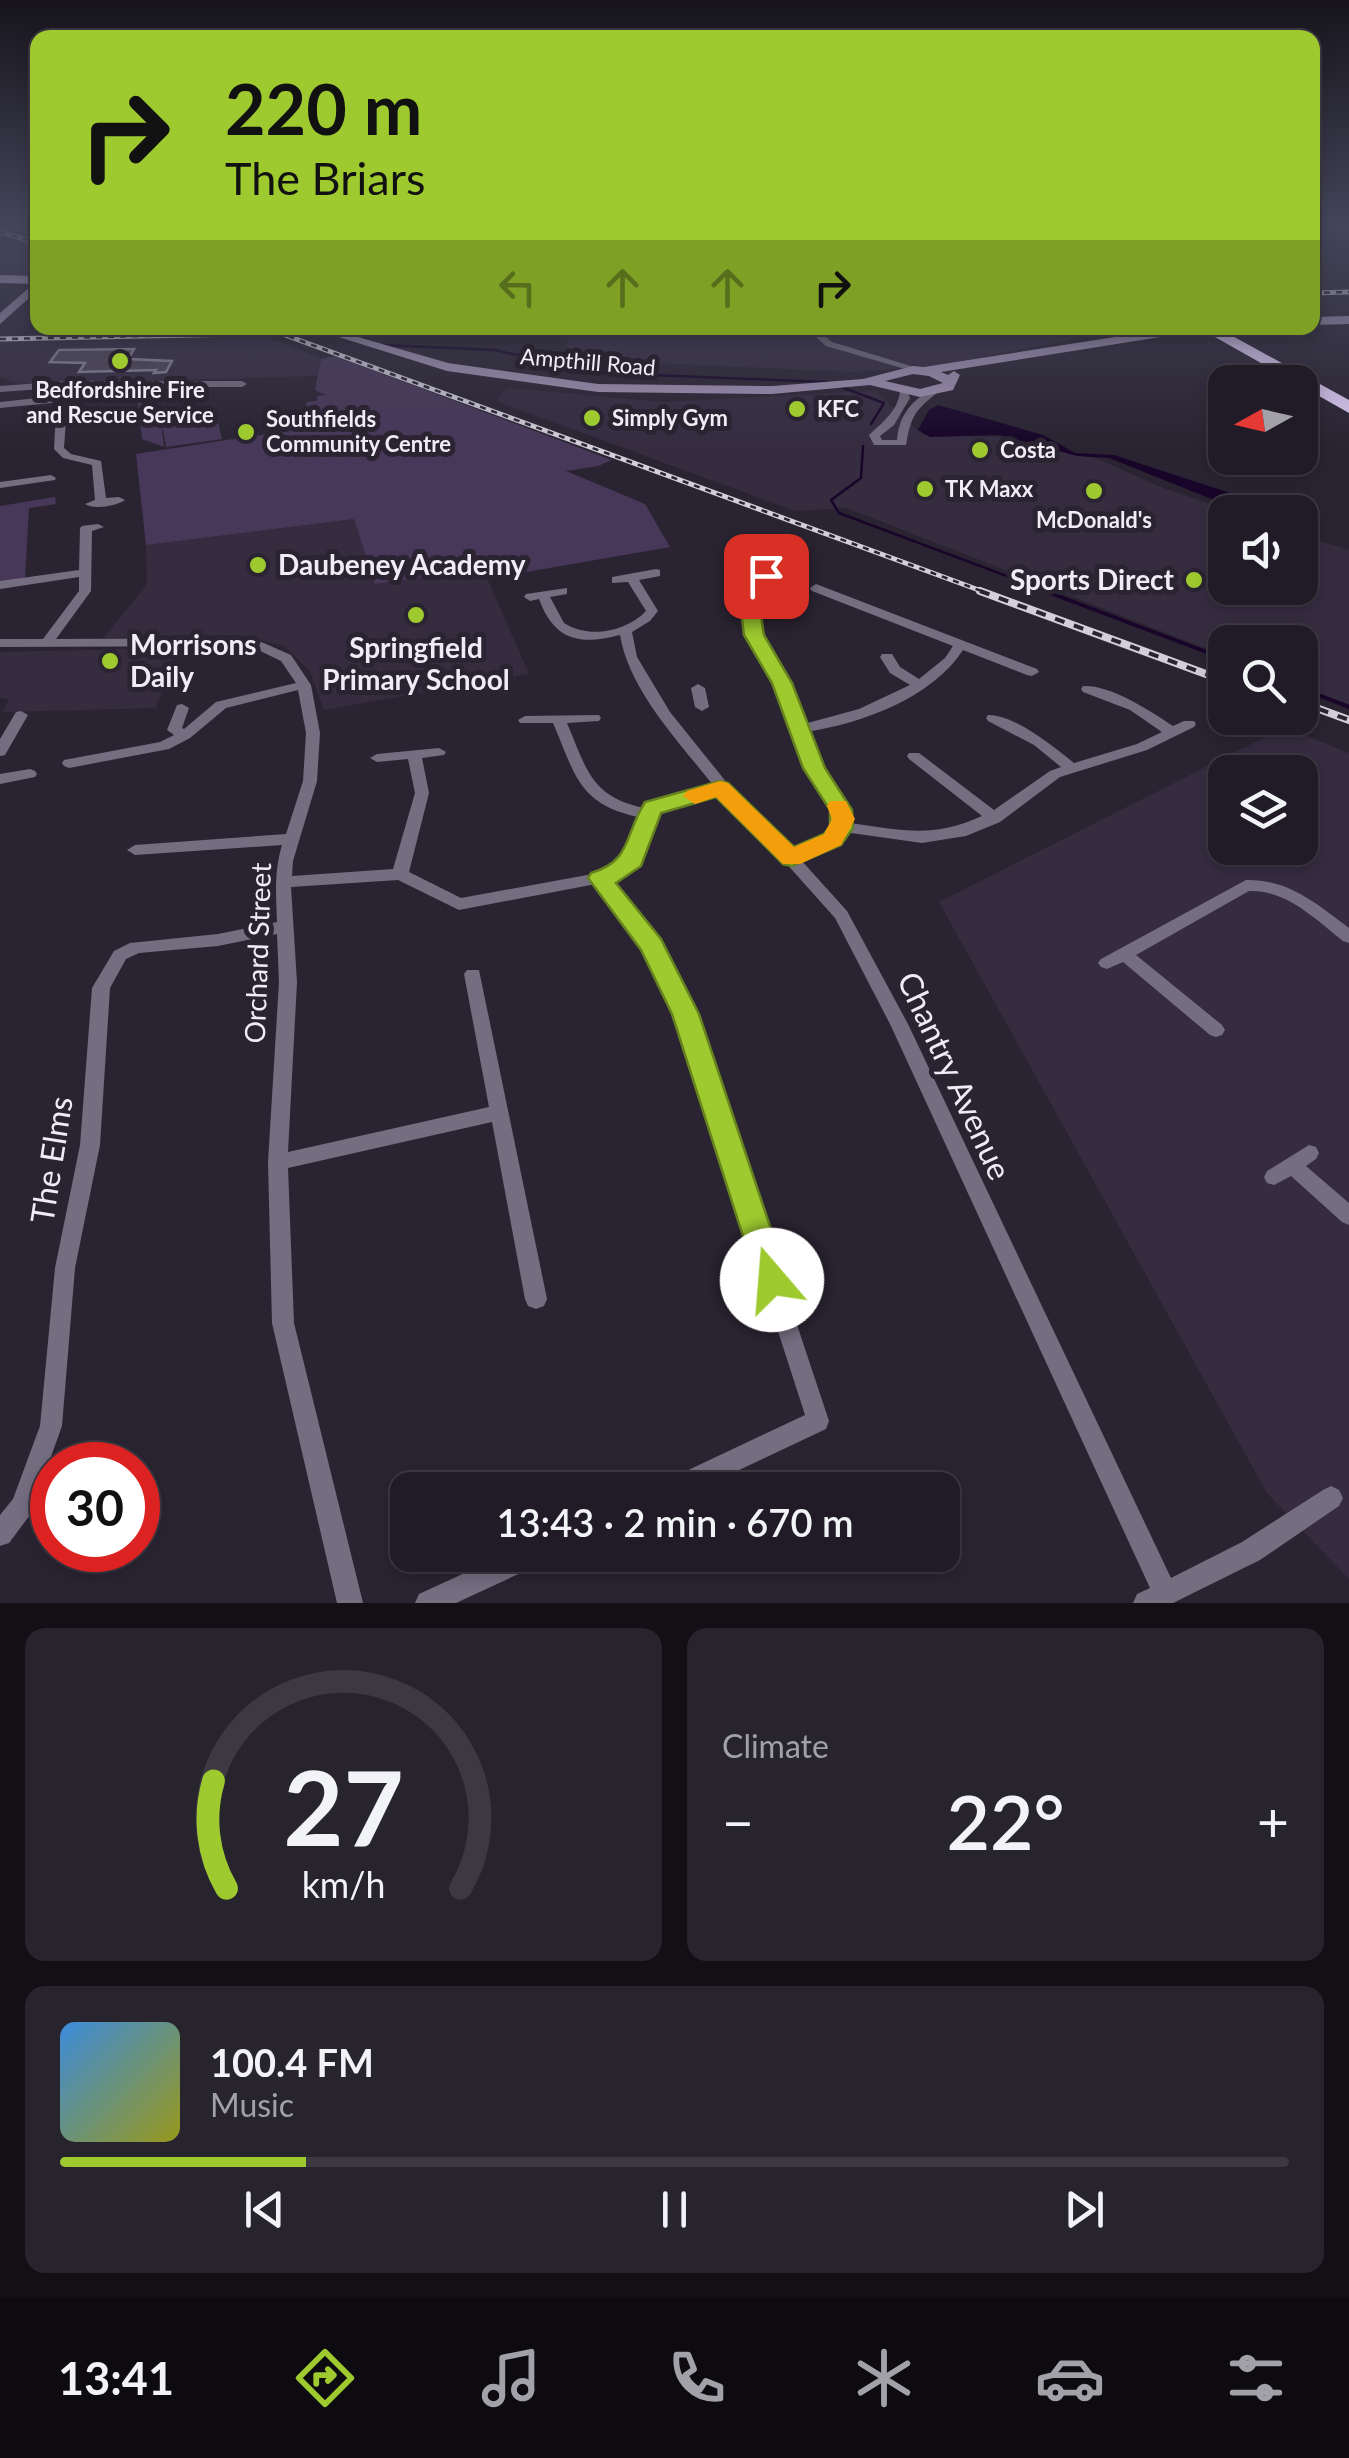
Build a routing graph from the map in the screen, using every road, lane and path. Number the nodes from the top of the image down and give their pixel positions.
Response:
1 (22, 298) edge
2 (0, 320) edge
3 (1320, 320) edge
4 (1349, 320) edge
5 (339, 335) edge
6 (817, 335) edge
7 (1151, 335) edge
8 (1214, 335) edge
9 (1221, 335) edge
10 (1237, 335) edge
11 (1244, 335) edge
12 (1283, 359) junction
13 (881, 360) junction
14 (980, 365) junction
15 (921, 370) junction
16 (950, 381) junction
17 (898, 382) junction
18 (77, 384) junction
19 (242, 384) dead end
20 (0, 389) edge
21 (1324, 392) junction
22 (932, 393) junction
23 (1349, 396) edge
24 (67, 398) junction
25 (0, 406) edge
26 (1349, 407) edge
27 (121, 410) dead end
28 (60, 418) junction
29 (51, 478) dead end
30 (0, 485) edge
31 (119, 500) dead end
32 (98, 527) dead end
33 (87, 572) junction
34 (656, 573) dead end
35 (758, 573) dead end
36 (632, 578) junction
37 (616, 580) dead end
38 (0, 586) edge
39 (816, 588) dead end
40 (563, 591) dead end
41 (626, 630) junction
42 (47, 642) junction
43 (0, 644) edge
44 (960, 645) junction
45 (886, 657) dead end
46 (1032, 672) dead end
47 (917, 683) junction
48 (304, 685) junction
49 (698, 688) dead end
50 (1088, 689) dead end
51 (702, 707) dead end
52 (182, 708) dead end
53 (20, 715) dead end
54 (594, 718) dead end
55 (993, 718) dead end
56 (558, 719) junction
57 (525, 720) dead end
58 (1189, 724) dead end
59 (799, 729) junction
60 (1172, 732) junction
61 (185, 734) junction
62 (0, 752) edge
63 (439, 752) dead end
64 (414, 755) junction
65 (914, 756) dead end
66 (377, 758) dead end
67 (68, 763) dead end
68 (1072, 768) junction
69 (30, 774) dead end
70 (0, 779) edge
71 (720, 788) junction
72 (647, 814) junction
73 (995, 818) junction
74 (842, 828) junction
75 (292, 839) junction
76 (135, 850) dead end
77 (792, 858) junction
78 (400, 874) junction
79 (600, 878) junction
80 (283, 882) junction
81 (285, 926) junction
82 (1349, 936) edge
83 (1124, 954) junction
84 (1107, 963) dead end
85 (473, 974) dead end
86 (1216, 1030) dead end
87 (498, 1113) junction
88 (278, 1162) junction
89 (1274, 1177) dead end
90 (1349, 1216) edge
91 (536, 1299) dead end
92 (709, 1472) edge
93 (1331, 1498) dead end
94 (0, 1534) edge
95 (495, 1572) edge
96 (1155, 1598) edge
97 (350, 1603) edge
98 (428, 1603) edge

1 - 2 main road
3 - 4 main road
5 - 17 main road, Ampthill Road
6 - 13 street
7 - 14 main road, bridge
8 - 21 highway
9 - 21 highway
10 - 12 highway
11 - 12 highway
12 - 23 highway
13 - 15 street
13 - 17 street
14 - 15 main road
14 - 16 main road
15 - 16 main road
15 - 17 main road
16 - 22 main road
17 - 22 main road, Ampthill Road
17 - 22 street
18 - 19 street
18 - 20 street
18 - 24 street
21 - 26 highway
24 - 25 street
24 - 28 street
27 - 28 street
28 - 31 street
29 - 30 street
32 - 33 street
33 - 38 street
33 - 42 street
34 - 36 street
35 - 59 street
36 - 37 street
36 - 41 street
39 - 44 street
40 - 41 street
41 - 71 street, Chantry Avenue
42 - 43 street
42 - 48 street
44 - 46 street
44 - 47 street
45 - 47 street
47 - 59 street
48 - 61 street
48 - 75 street, Orchard Street
49 - 51 street
50 - 60 street
52 - 61 street
53 - 62 street
54 - 56 street
55 - 68 street
56 - 57 street
56 - 72 street
58 - 60 street
59 - 74 street
60 - 68 street
61 - 67 street
63 - 64 street
64 - 66 street
64 - 78 street
65 - 73 street
68 - 73 street
69 - 70 street
71 - 72 street
71 - 77 street, Chantry Avenue
72 - 79 street
73 - 74 street
74 - 77 street
75 - 76 street
75 - 80 street, Orchard Street
77 - 96 street, Chantry Avenue
78 - 79 street
78 - 80 street
79 - 92 street
80 - 81 street, Orchard Street
81 - 88 street, Orchard Street
81 - 94 street, The Elms
82 - 83 street
83 - 84 street
83 - 86 street
85 - 87 street
87 - 88 street
87 - 91 street
88 - 97 street, Orchard Street
89 - 90 street
93 - 96 street
95 - 98 street

